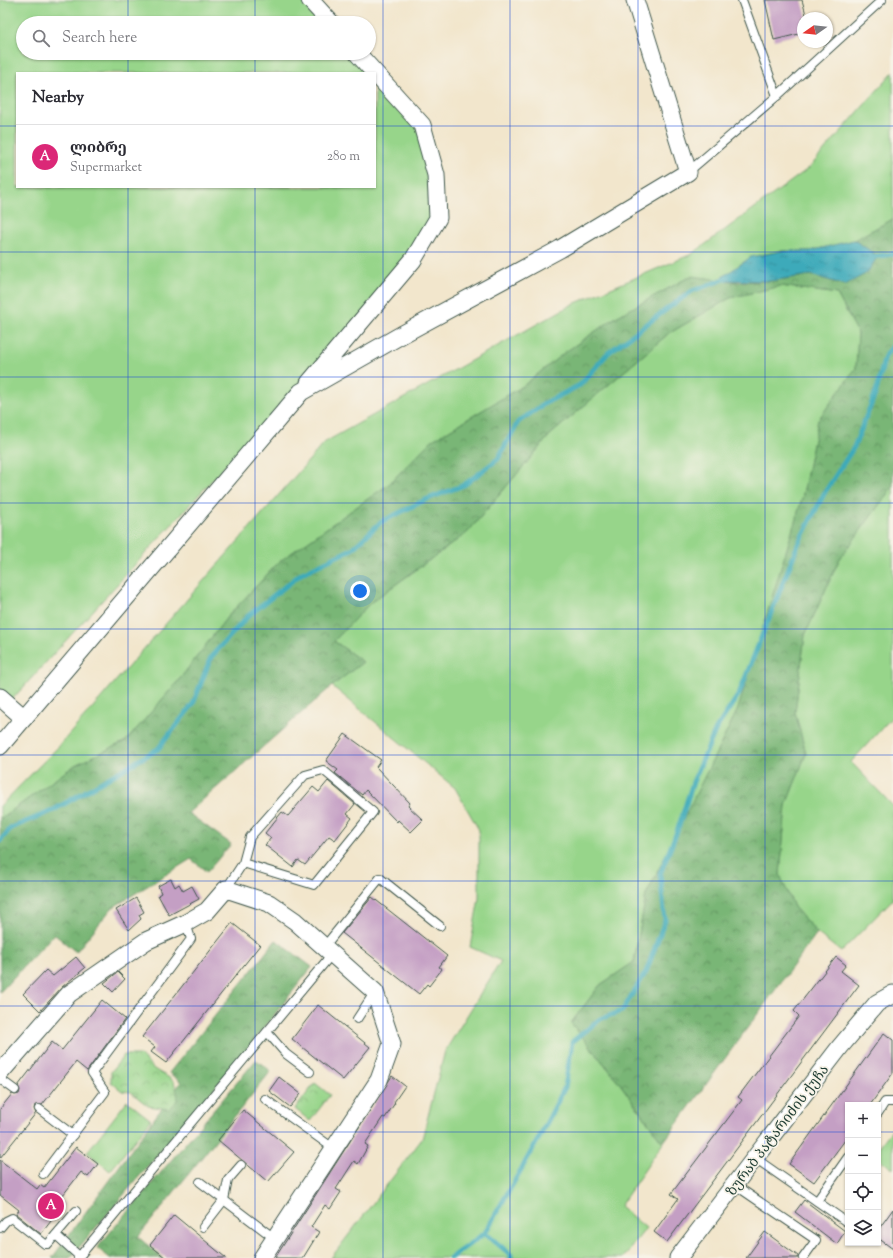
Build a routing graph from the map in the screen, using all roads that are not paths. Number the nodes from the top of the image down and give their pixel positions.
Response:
1 (310, 0) edge
2 (635, 0) edge
3 (742, 0) edge
4 (882, 0) edge
5 (324, 16) edge
6 (363, 60) edge
7 (374, 72) edge
8 (376, 74) edge
9 (777, 96) junction
10 (688, 172) junction
11 (301, 392) junction
12 (0, 697) edge
13 (24, 718) junction
14 (0, 746) edge
15 (243, 863) junction
16 (226, 889) junction
17 (186, 923) junction
18 (440, 926) dead end
19 (328, 950) junction
20 (375, 992) junction
21 (893, 994) edge
22 (357, 1018) dead end
23 (267, 1032) junction
24 (310, 1072) dead end
25 (0, 1074) edge
26 (0, 1079) edge
27 (14, 1090) dead end
28 (265, 1099) dead end
29 (893, 1102) edge
30 (881, 1108) edge
31 (39, 1109) dead end
32 (73, 1135) junction
33 (333, 1148) junction
34 (755, 1158) junction
35 (845, 1161) edge
36 (241, 1165) dead end
37 (43, 1174) dead end
38 (200, 1182) dead end
39 (735, 1185) junction
40 (224, 1200) junction
41 (818, 1201) junction
42 (76, 1211) dead end
43 (845, 1221) edge
44 (203, 1227) dead end
45 (0, 1228) edge
46 (56, 1235) junction
47 (274, 1238) junction
48 (805, 1256) edge
49 (78, 1257) edge
50 (262, 1258) edge
51 (678, 1258) edge
52 (814, 1258) edge

1 - 5 street
2 - 10 street
3 - 9 lane
4 - 9 lane
6 - 7 street
8 - 11 street
9 - 10 lane
10 - 11 street
11 - 13 street
12 - 13 street
13 - 14 street
15 - 15 lane
15 - 16 lane
16 - 17 street
16 - 19 street
17 - 25 street
17 - 32 lane
18 - 19 lane
19 - 20 street
19 - 23 lane
20 - 22 lane
20 - 33 street
21 - 34 street, ზურაბ პატარიძის ქუჩა
23 - 24 lane
23 - 49 lane
26 - 27 lane
28 - 33 lane
29 - 30 lane
31 - 32 lane
32 - 37 lane
33 - 47 street
34 - 39 street, ზურაბ პატარიძის ქუჩა
34 - 41 lane
35 - 41 lane
36 - 40 lane
38 - 40 lane
39 - 48 lane
39 - 51 street, ზურაბ პატარიძის ქუჩა
40 - 44 lane
40 - 47 lane
41 - 43 lane
42 - 46 lane
45 - 46 lane
46 - 49 lane
47 - 50 street
48 - 52 lane

